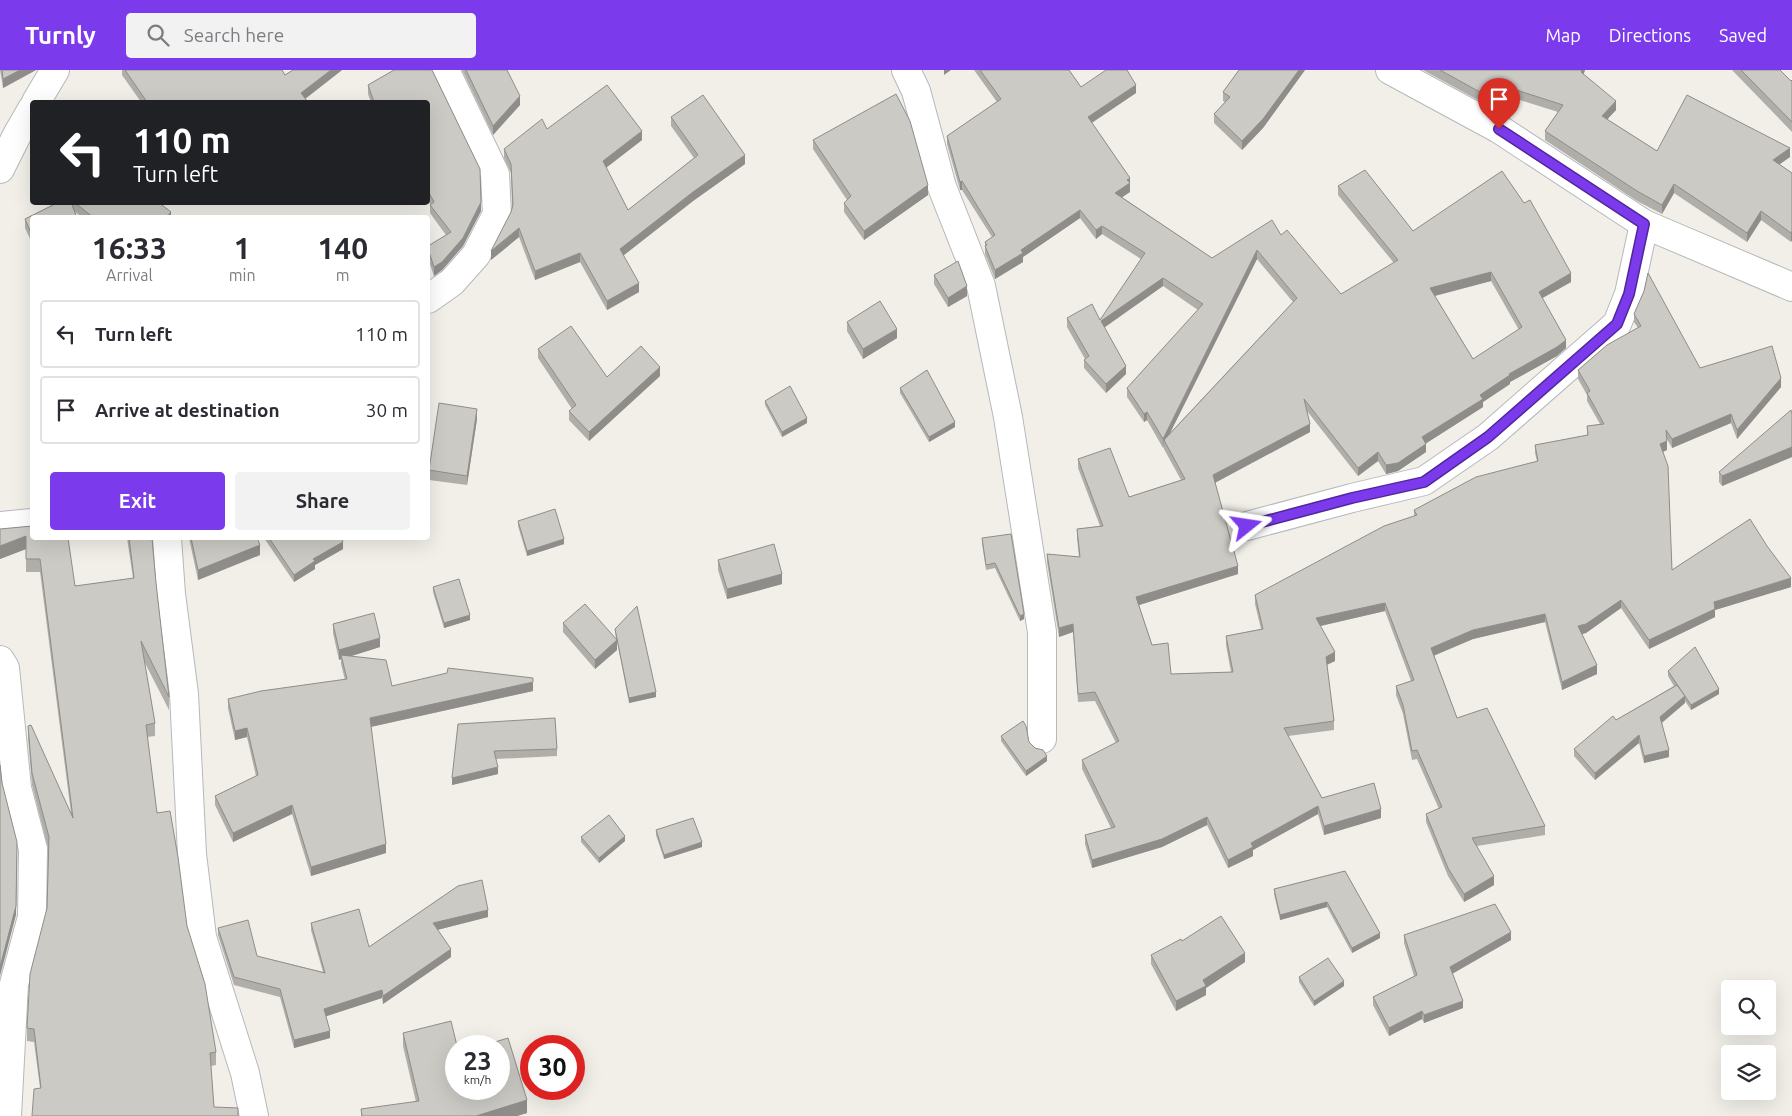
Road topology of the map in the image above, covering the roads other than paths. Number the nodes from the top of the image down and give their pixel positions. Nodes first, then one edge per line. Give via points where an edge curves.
1 (55, 70) edge
2 (445, 70) edge
3 (906, 70) edge
4 (1390, 70) edge
5 (37, 100) edge
6 (30, 112) edge
7 (0, 169) edge
8 (1644, 224) junction
9 (1792, 287) edge
10 (430, 297) edge
11 (30, 523) edge
12 (0, 526) edge
13 (1247, 526) dead end
14 (167, 540) edge
15 (0, 660) edge
16 (1042, 739) dead end
17 (7, 1116) edge
18 (254, 1116) edge

1 - 5 street
2 - 10 street via 495,174 497,214 476,254 452,282
3 - 16 street via 916,90 942,187 982,286 1008,417 1042,632
4 - 8 street via 1499,129
6 - 7 street
8 - 9 street
8 - 13 street via 1629,294 1617,324 1488,437 1424,482
11 - 12 street
14 - 18 street via 184,694 192,854 202,937 245,1073
15 - 17 street via 5,668 17,788 32,849 32,916 14,984

